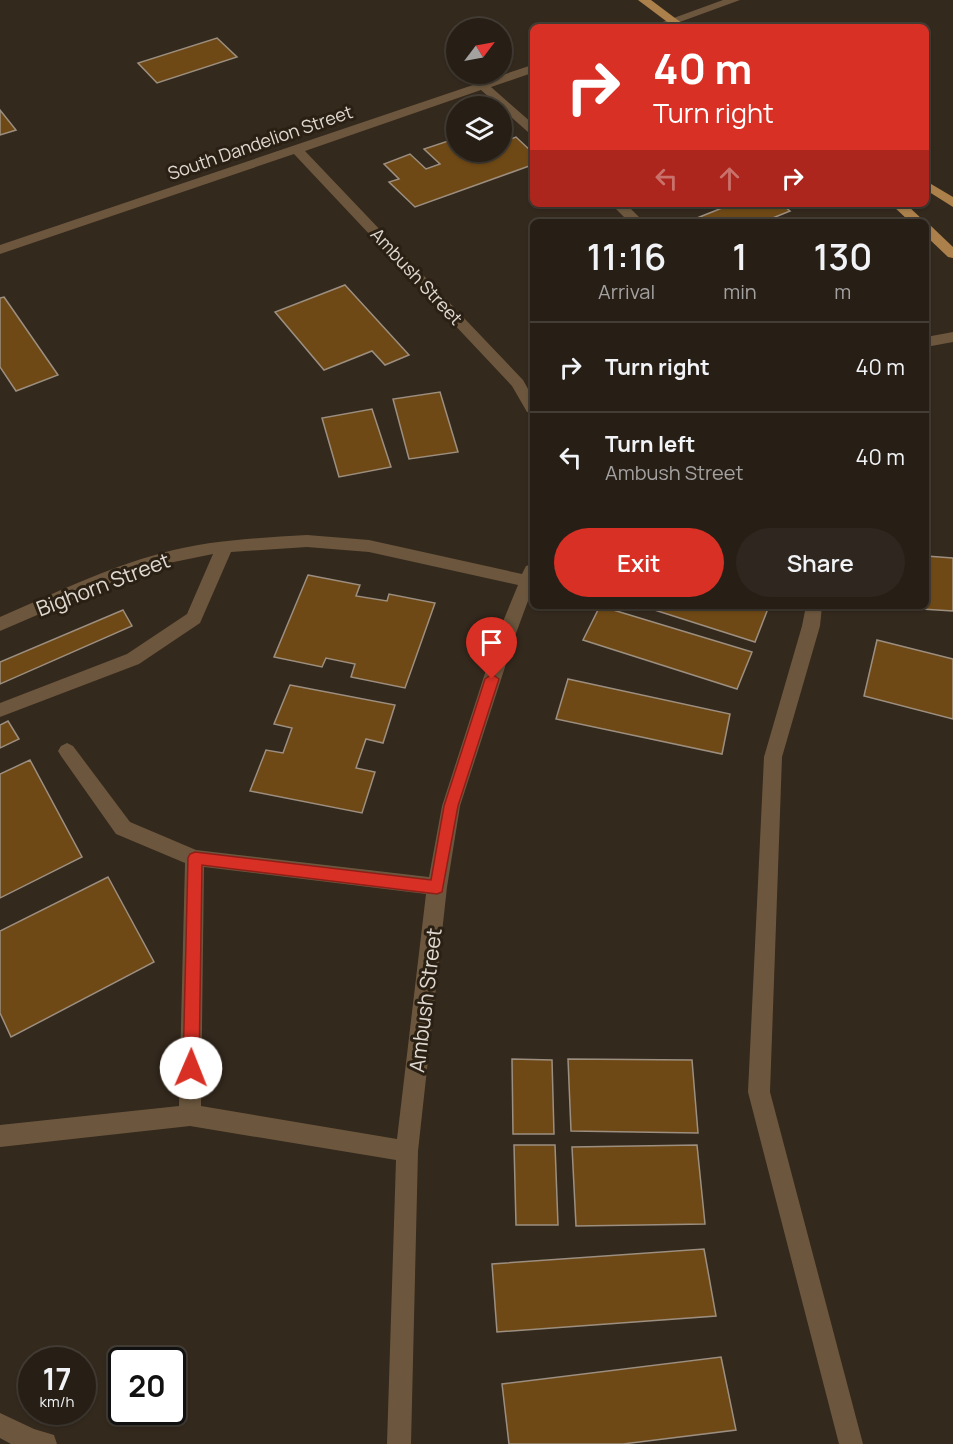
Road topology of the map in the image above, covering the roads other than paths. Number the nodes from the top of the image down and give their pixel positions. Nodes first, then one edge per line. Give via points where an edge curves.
1 (644, 0) edge
2 (734, 0) edge
3 (677, 24) edge
4 (530, 70) edge
5 (483, 86) junction
6 (530, 127) edge
7 (296, 149) junction
8 (929, 187) edge
9 (953, 202) edge
10 (621, 207) edge
11 (901, 207) edge
12 (634, 219) edge
13 (915, 219) edge
14 (929, 232) edge
15 (0, 250) edge
16 (953, 254) edge
17 (953, 337) edge
18 (929, 341) edge
19 (530, 404) edge
20 (225, 546) junction
21 (530, 576) edge
22 (814, 609) edge
23 (0, 624) edge
24 (0, 710) edge
25 (67, 751) dead end
26 (195, 858) junction
27 (437, 887) junction
28 (190, 1115) junction
29 (0, 1136) edge
30 (407, 1151) junction
31 (0, 1425) edge
32 (45, 1444) edge
33 (399, 1444) edge
34 (851, 1444) edge

1 - 3 main road
2 - 3 street
4 - 5 street, South Dandelion Street
5 - 6 street
5 - 7 street, South Dandelion Street
7 - 15 street, South Dandelion Street
7 - 19 street, Ambush Street via 518,383
8 - 9 main road
10 - 12 street
11 - 13 main road
14 - 16 main road
17 - 18 street
20 - 21 street, Bighorn Street via 307,541 369,546
20 - 23 street, Bighorn Street via 131,568
20 - 24 street via 194,618 133,659
21 - 27 street, Ambush Street via 506,636 451,806
22 - 34 street via 772,757 759,1092
25 - 26 street via 123,828
26 - 27 street
26 - 28 street
27 - 30 street, Ambush Street
28 - 29 street
28 - 30 street
30 - 33 street, Ambush Street
31 - 32 street

